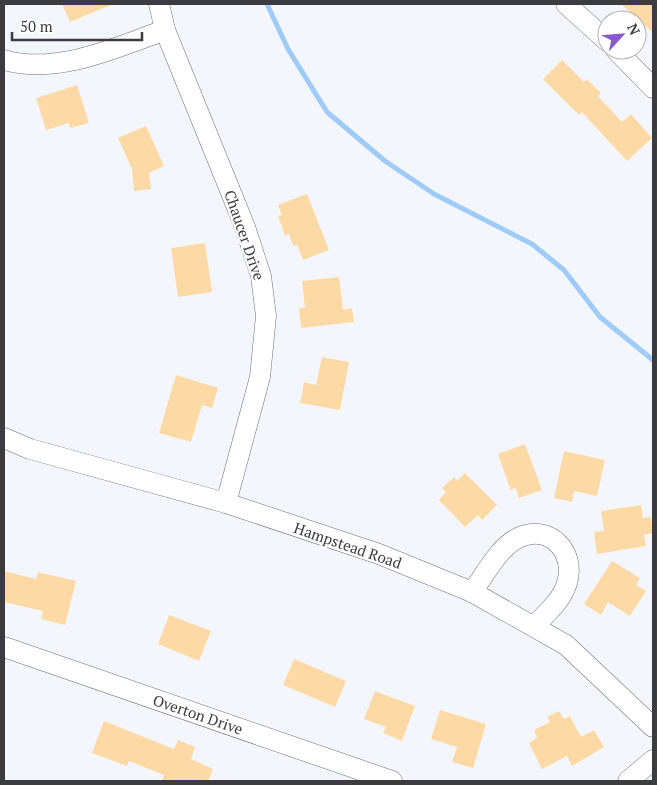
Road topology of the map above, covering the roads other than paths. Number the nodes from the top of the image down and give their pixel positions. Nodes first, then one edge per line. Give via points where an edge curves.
1 (159, 4) edge
2 (566, 4) edge
3 (165, 30) junction
4 (597, 32) edge
5 (4, 60) edge
6 (626, 60) edge
7 (653, 88) edge
8 (4, 438) edge
9 (226, 503) junction
10 (472, 592) junction
11 (534, 626) junction
12 (4, 647) edge
13 (653, 727) edge
14 (653, 760) edge
15 (392, 781) edge
16 (628, 781) edge

1 - 3 street, Chaucer Drive
2 - 4 street
3 - 5 street via 67,61 21,65
3 - 9 street, Chaucer Drive via 262,276 266,316 260,377
6 - 7 street
8 - 9 street, Hampstead Road via 30,450
9 - 10 street, Hampstead Road via 379,554
10 - 11 street, Hampstead Road
10 - 11 street via 505,548 519,537 538,533 554,538 566,553 569,567 567,584 556,603
11 - 13 street, Hampstead Road via 566,646
12 - 15 street, Overton Drive
14 - 16 street

